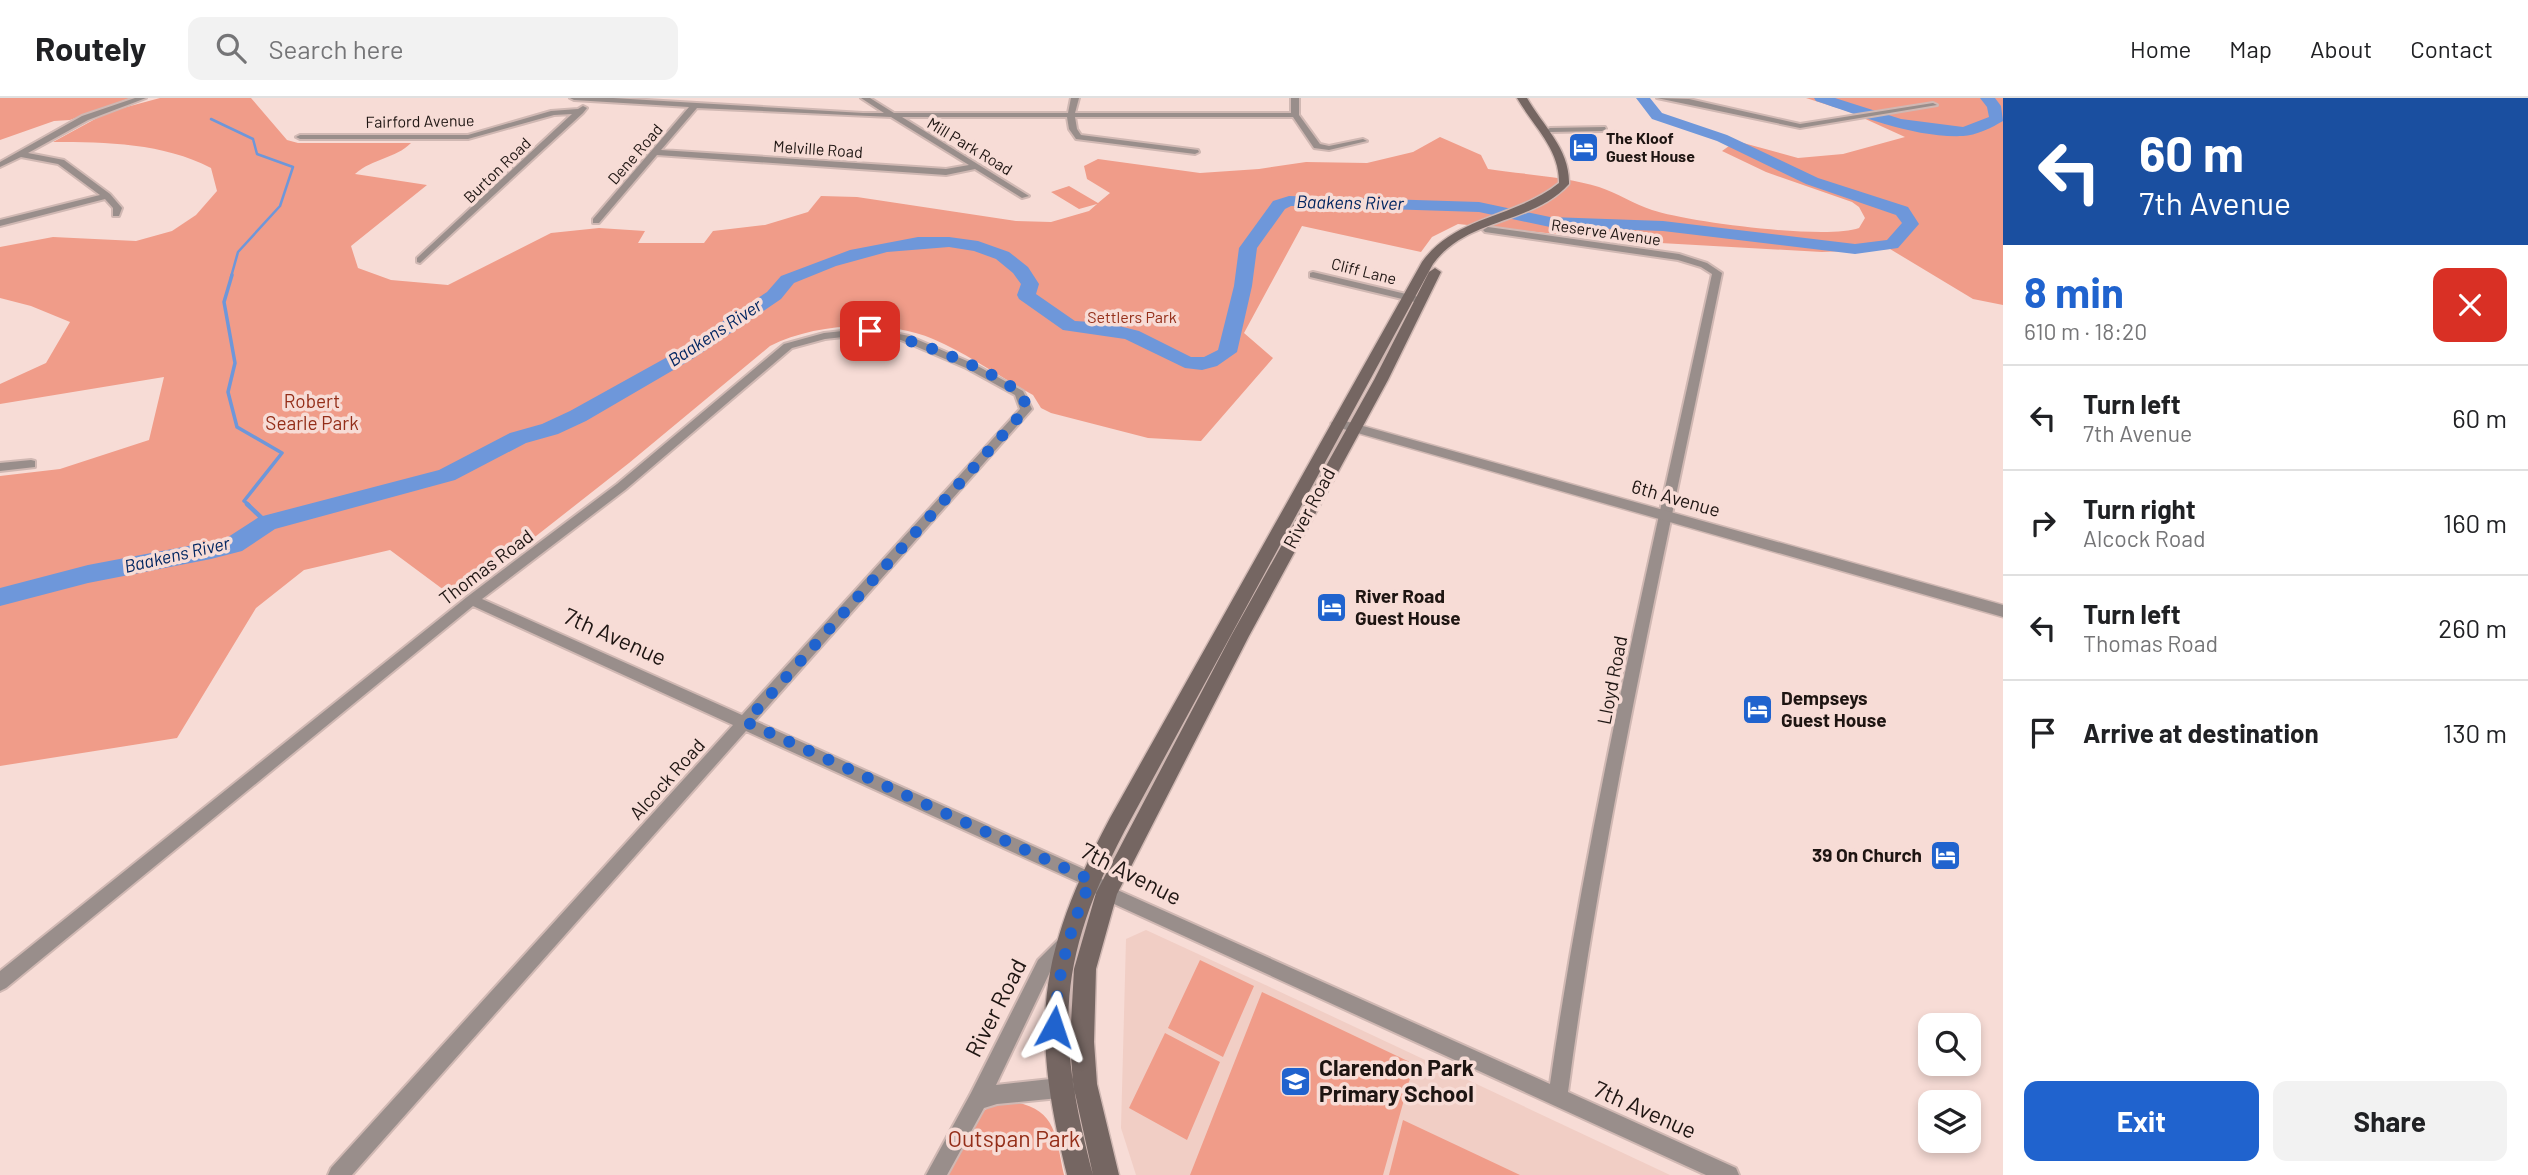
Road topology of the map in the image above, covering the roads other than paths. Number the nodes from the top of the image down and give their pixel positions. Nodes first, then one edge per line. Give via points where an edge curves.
1 (142, 98) edge
2 (574, 98) edge
3 (865, 98) edge
4 (1075, 98) edge
5 (1295, 98) edge
6 (1522, 98) edge
7 (1532, 98) edge
8 (1661, 98) edge
9 (591, 99) edge
10 (693, 102) edge
11 (1933, 106) dead end
12 (580, 111) junction
13 (893, 115) junction
14 (1295, 115) junction
15 (1070, 116) junction
16 (1602, 129) dead end
17 (1550, 130) junction
18 (300, 136) dead end
19 (1363, 141) dead end
20 (656, 152) junction
21 (1195, 152) dead end
22 (20, 154) junction
23 (0, 165) edge
24 (977, 166) junction
25 (1572, 180) junction
26 (1025, 195) dead end
27 (107, 196) junction
28 (116, 214) dead end
29 (596, 221) dead end
30 (0, 223) edge
31 (1487, 228) junction
32 (420, 260) dead end
33 (1717, 273) joint
34 (1313, 275) dead end
35 (1413, 299) junction
36 (1026, 409) joint
37 (1347, 425) junction
38 (31, 464) dead end
39 (0, 467) edge
40 (1665, 517) junction
41 (472, 600) junction
42 (2003, 611) edge
43 (746, 722) junction
44 (1099, 886) junction
45 (1066, 944) junction
46 (0, 982) edge
47 (1085, 1084) junction
48 (1060, 1088) junction
49 (1558, 1097) junction
50 (978, 1100) junction
51 (338, 1175) edge
52 (936, 1175) edge
53 (1080, 1175) edge
54 (1106, 1175) edge
55 (1730, 1175) edge

1 - 22 street via 85,118
2 - 9 street
3 - 13 street, Mill Park Road
4 - 15 street
5 - 14 street
6 - 25 main road
7 - 17 main road
8 - 11 street via 1794,126
9 - 10 street
9 - 12 street, Burton Road
10 - 13 street
10 - 20 street, Dene Road
12 - 18 street, Fairford Avenue via 554,113 468,137
12 - 32 street, Burton Road
13 - 15 street
13 - 24 street, Mill Park Road
14 - 15 street
14 - 19 street via 1320,147
15 - 21 street via 1074,134 1082,138
16 - 17 street
17 - 25 main road via 1572,157
20 - 24 street, Melville Road via 946,172
20 - 29 street, Dene Road
22 - 23 street
22 - 27 street via 61,162
24 - 26 street, Mill Park Road
25 - 31 main road, River Road via 1556,200
27 - 28 street via 116,203
27 - 30 street
31 - 33 street, Reserve Avenue via 1679,257
31 - 35 main road, River Road via 1445,256
33 - 40 street, Lloyd Road
34 - 35 street, Cliff Lane
35 - 37 main road, River Road
36 - 41 street, Thomas Road via 1013,389 895,335 863,332 794,344 621,487
36 - 43 street, Alcock Road
37 - 40 street, 6th Avenue
37 - 44 main road, River Road
38 - 39 street
40 - 42 street, 6th Avenue
40 - 49 street, Lloyd Road via 1612,780
41 - 43 street, 7th Avenue
41 - 46 street, Thomas Road
43 - 44 street, 7th Avenue
43 - 51 street, Alcock Road
44 - 45 main road
44 - 47 main road via 1085,969
44 - 49 street, 7th Avenue
45 - 48 main road via 1054,1027
45 - 50 street, River Road via 1044,966
47 - 48 street
47 - 54 main road
48 - 50 street
48 - 53 main road
49 - 55 street, 7th Avenue
50 - 52 street, River Road

